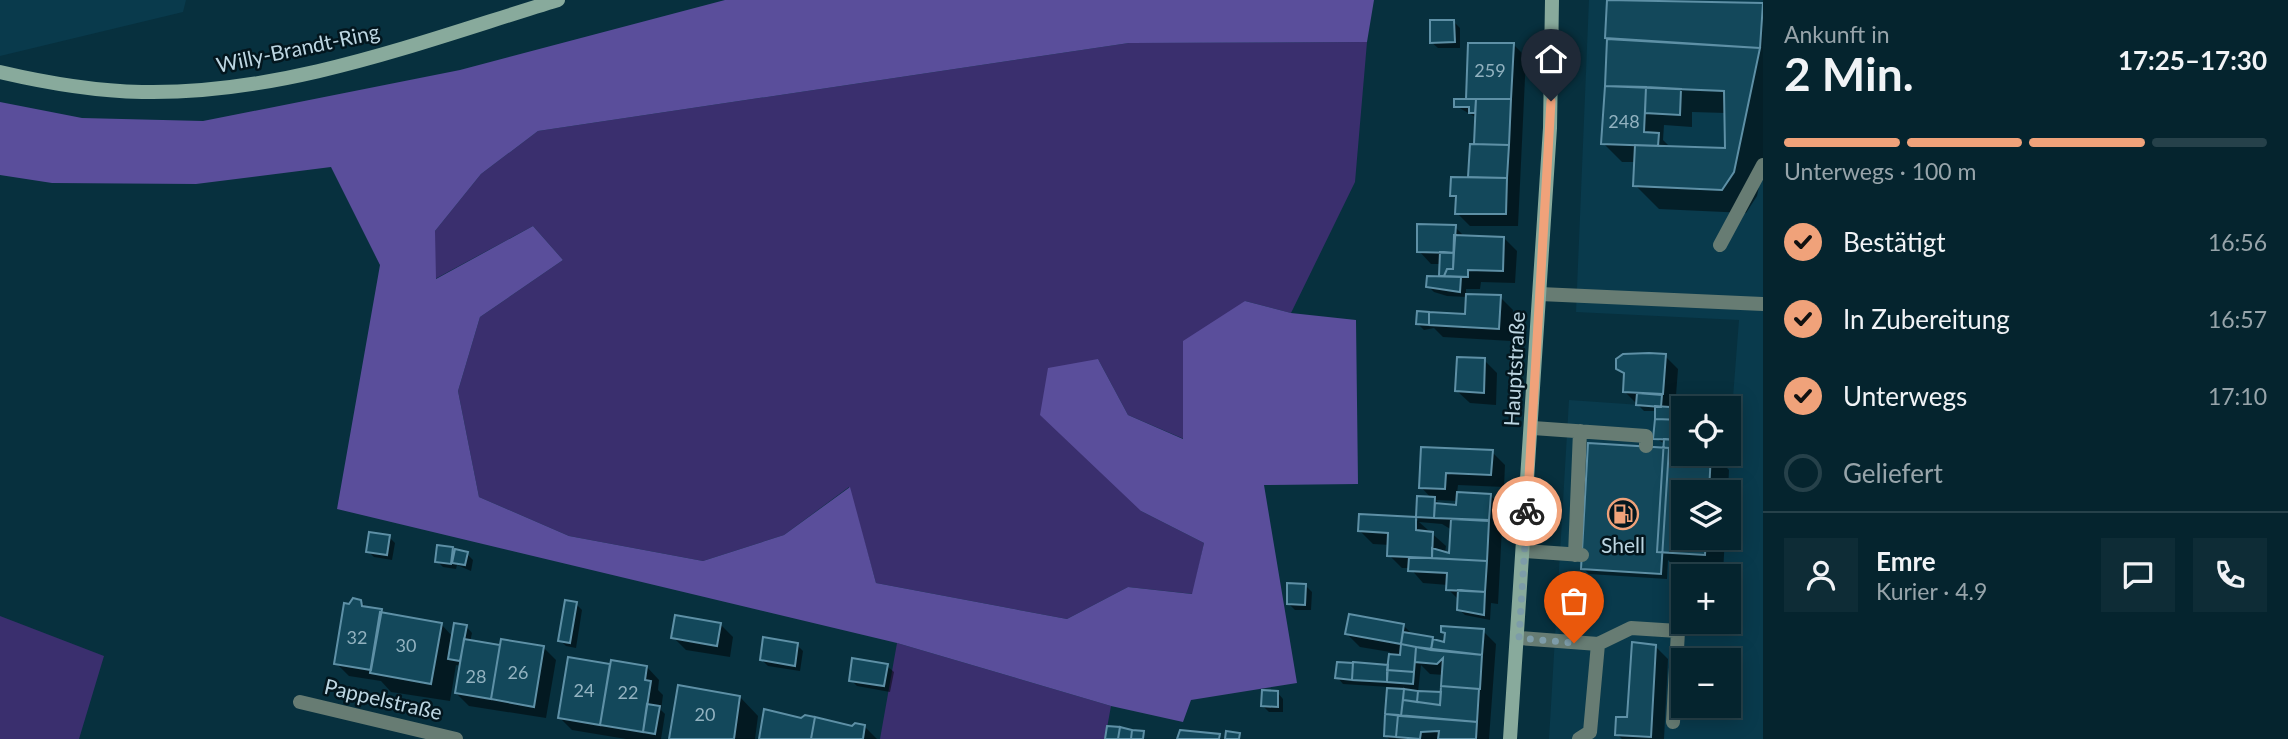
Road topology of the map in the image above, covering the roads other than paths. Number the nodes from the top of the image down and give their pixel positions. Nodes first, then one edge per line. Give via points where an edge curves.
1 (558, 0) edge
2 (1552, 0) edge
3 (0, 72) edge
4 (1763, 165) edge
5 (1720, 245) dead end
6 (1540, 294) junction
7 (1763, 304) edge
8 (1533, 428) junction
9 (1580, 431) junction
10 (1646, 446) dead end
11 (1525, 551) junction
12 (1519, 638) junction
13 (1598, 644) junction
14 (300, 702) dead end
15 (1674, 722) dead end
16 (456, 739) edge
17 (1510, 739) edge
18 (1578, 739) edge

1 - 3 main road, Willy-Brandt-Ring via 353,63 236,86 110,90
2 - 6 main road, Hauptstraße
4 - 5 street
6 - 7 street
6 - 8 main road, Hauptstraße
8 - 9 street
8 - 11 main road, Hauptstraße
9 - 10 street via 1646,436
9 - 11 street via 1578,555
11 - 12 main road, Hauptstraße
12 - 13 street
12 - 17 main road, Hauptstraße
13 - 15 street via 1631,628 1678,631
13 - 18 street via 1590,732
14 - 16 street, Pappelstraße

